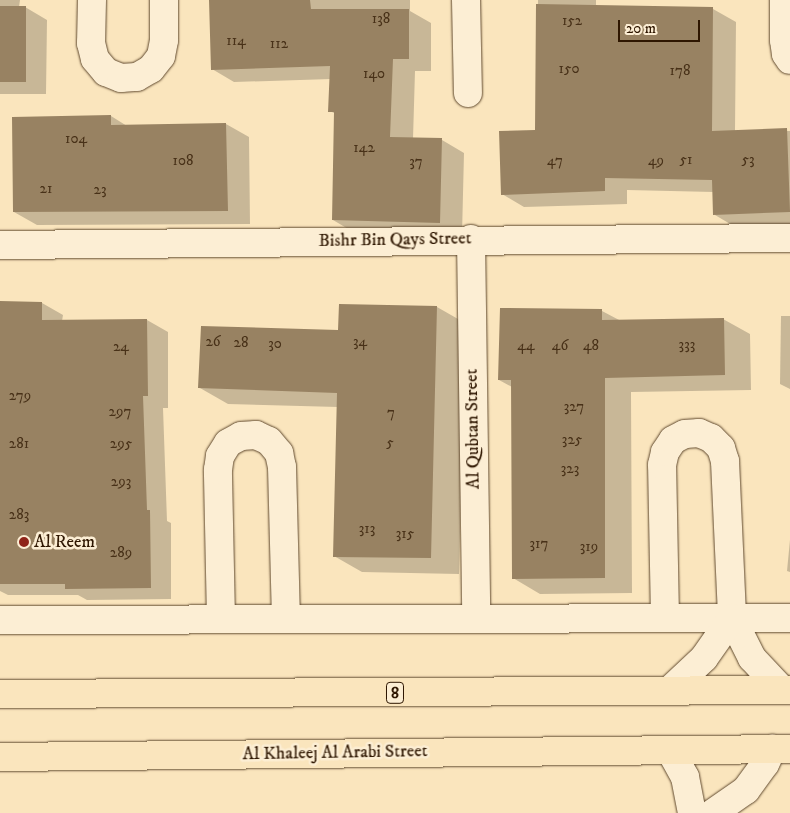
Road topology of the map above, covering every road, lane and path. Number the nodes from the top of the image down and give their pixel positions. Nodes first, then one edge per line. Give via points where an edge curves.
1 (92, 0) edge
2 (164, 0) edge
3 (466, 0) edge
4 (784, 0) edge
5 (790, 60) edge
6 (468, 93) dead end
7 (790, 238) edge
8 (471, 239) junction
9 (0, 244) edge
10 (476, 618) junction
11 (665, 618) junction
12 (732, 618) junction
13 (790, 618) edge
14 (221, 619) junction
15 (286, 619) junction
16 (0, 620) edge
17 (786, 690) edge
18 (669, 692) junction
19 (0, 694) edge
20 (781, 749) edge
21 (670, 750) junction
22 (0, 756) edge
23 (716, 811) edge
24 (692, 813) edge

1 - 2 street via 91,44 95,60 106,72 121,78 137,77 151,69 161,56
3 - 6 street
4 - 5 street via 784,40
7 - 8 street, Bishr Bin Qays Street
8 - 9 street, Bishr Bin Qays Street
8 - 10 street, Al Qubtan Street
10 - 11 street
10 - 15 street
11 - 12 street
11 - 12 street via 662,465 673,440 685,434 699,433 712,438 721,448 725,461
12 - 13 street
12 - 17 street via 752,658
12 - 18 street via 704,658
14 - 15 street
14 - 15 street via 220,456 228,443 241,436 256,435 269,441 279,453 282,467
14 - 16 street
17 - 18 highway, 8
18 - 19 highway, 8
20 - 21 highway, Al Khaleej Al Arabi Street
20 - 23 street, Al Khaleej Al Arabi Street via 734,800
21 - 22 highway, Al Khaleej Al Arabi Street
21 - 24 street via 685,777

